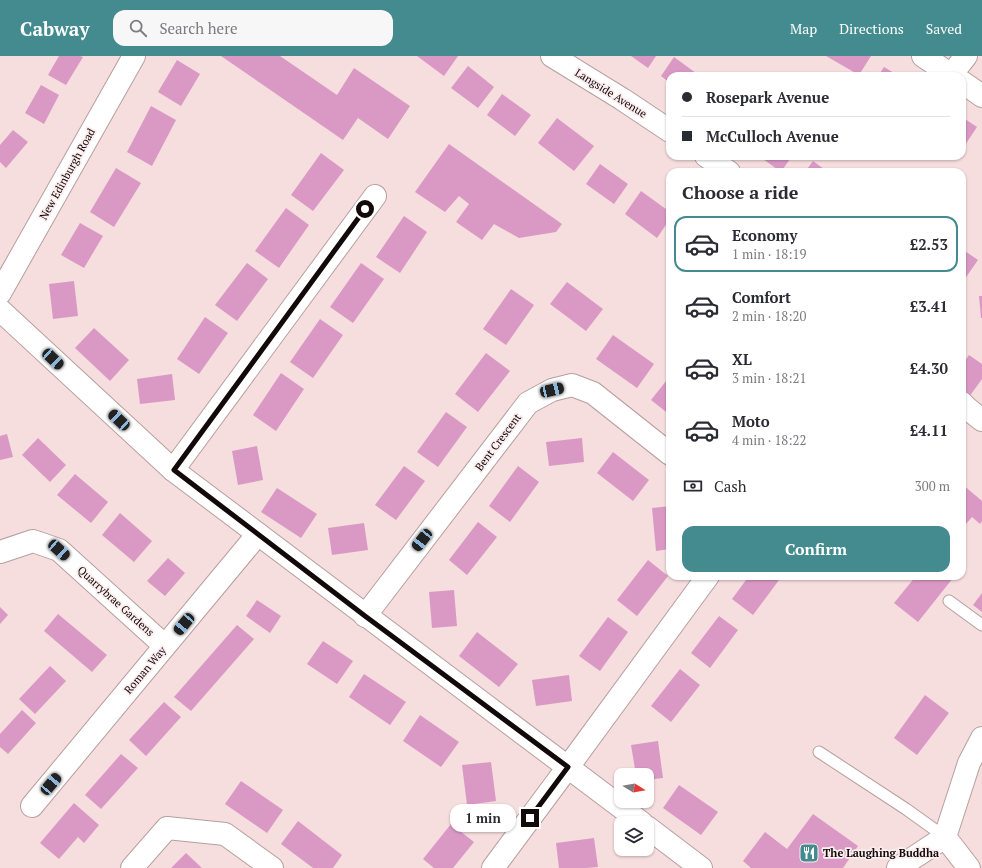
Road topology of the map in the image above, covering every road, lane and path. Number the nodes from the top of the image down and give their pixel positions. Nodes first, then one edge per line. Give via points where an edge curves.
1 (134, 56) edge
2 (552, 56) edge
3 (923, 56) edge
4 (966, 56) edge
5 (946, 72) edge
6 (958, 72) edge
7 (966, 85) edge
8 (982, 96) edge
9 (666, 128) edge
10 (712, 160) edge
11 (723, 168) edge
12 (374, 196) dead end
13 (0, 293) edge
14 (0, 310) edge
15 (966, 406) edge
16 (982, 420) edge
17 (666, 451) edge
18 (174, 470) junction
19 (258, 534) junction
20 (0, 552) edge
21 (705, 580) edge
22 (949, 601) dead end
23 (365, 616) junction
24 (982, 625) edge
25 (165, 646) junction
26 (982, 738) edge
27 (819, 752) dead end
28 (568, 767) junction
29 (32, 806) dead end
30 (633, 816) edge
31 (654, 832) edge
32 (945, 838) junction
33 (132, 868) edge
34 (272, 868) edge
35 (493, 868) edge
36 (701, 868) edge
37 (898, 868) edge
38 (969, 868) edge

1 - 13 street, New Edinburgh Road
2 - 9 street, Langside Avenue
3 - 5 street
4 - 6 street
7 - 8 street
10 - 11 street
12 - 18 street
14 - 18 street
15 - 16 street
17 - 23 street, Bent Crescent via 593,393 572,385 546,393 528,403
18 - 19 street
19 - 23 street
19 - 25 street, Roman Way
20 - 25 street, Quarrybrae Gardens via 33,541 59,550
21 - 28 street
22 - 24 lane
23 - 28 street
25 - 29 street, Roman Way
26 - 32 street via 969,763
27 - 32 lane
28 - 30 street
28 - 35 street
31 - 36 street
32 - 37 street
32 - 38 street
33 - 34 street via 167,828 224,834

